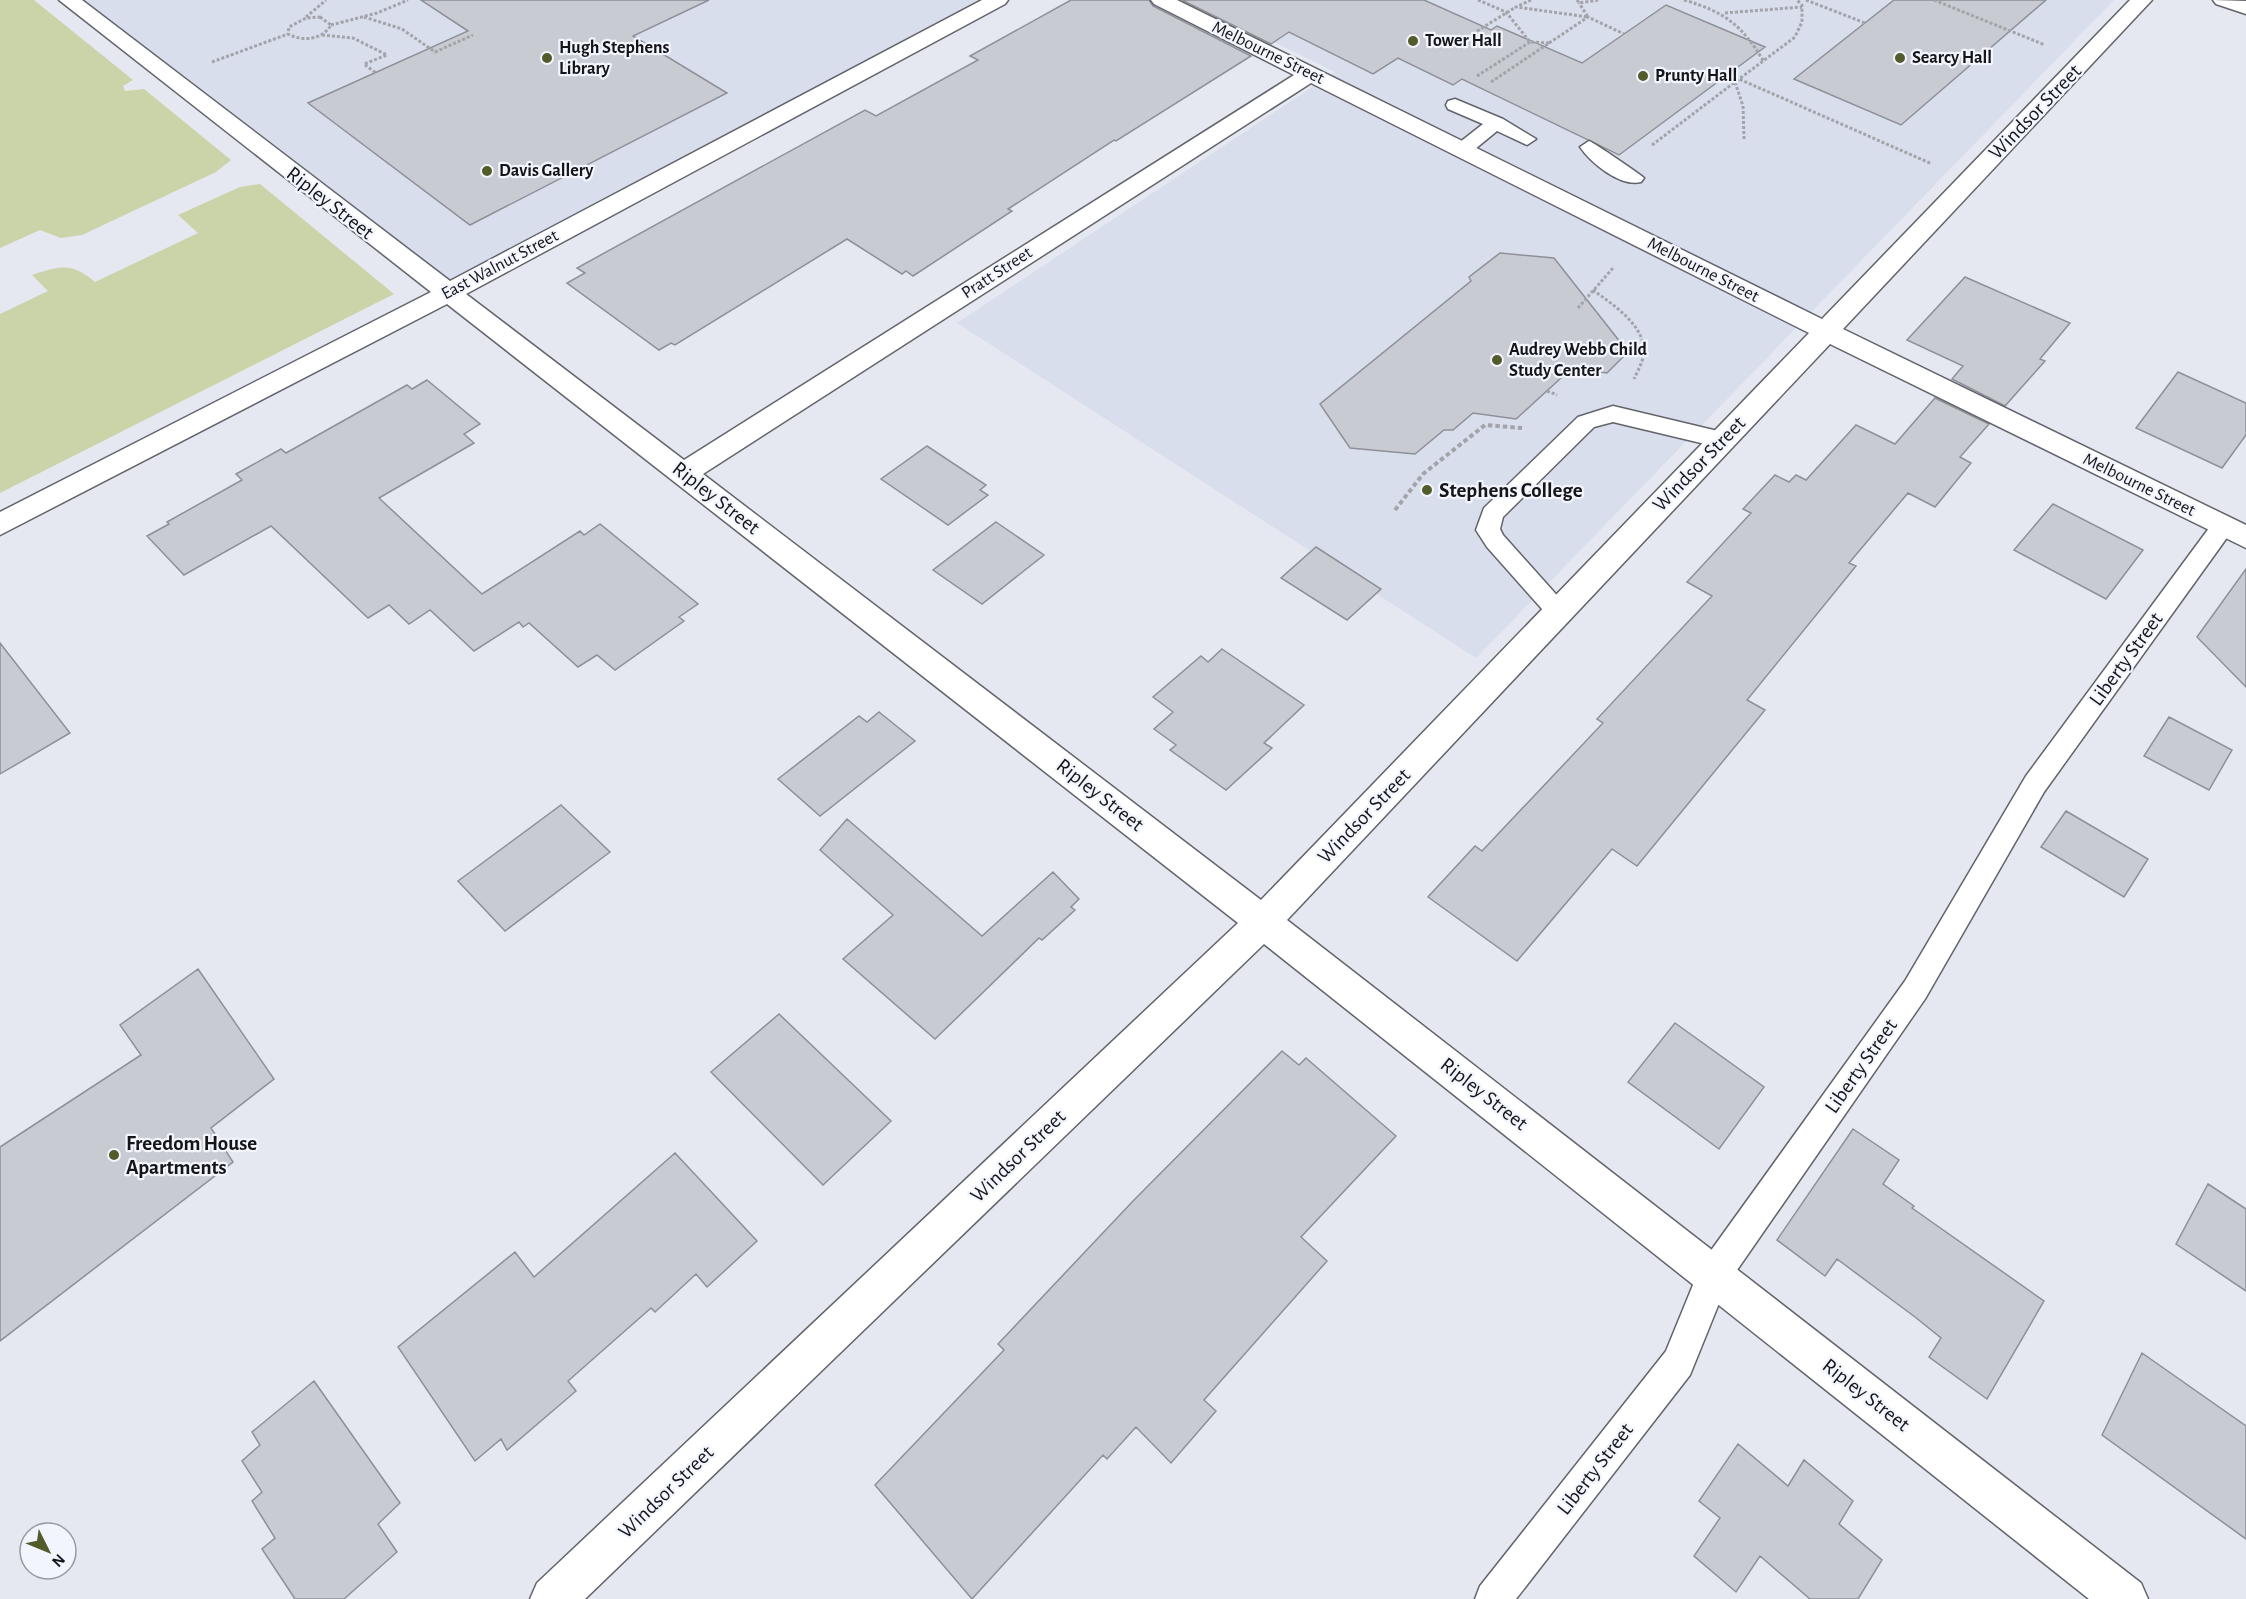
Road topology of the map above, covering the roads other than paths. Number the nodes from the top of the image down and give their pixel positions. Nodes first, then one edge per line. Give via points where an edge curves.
1 (69, 0) edge
2 (998, 0) edge
3 (1161, 0) edge
4 (2142, 0) edge
5 (2223, 0) edge
6 (2246, 8) edge
7 (1310, 74) junction
8 (1455, 105) road end
9 (1496, 123) junction
10 (1527, 139) dead end
11 (1589, 147) dead end
12 (1462, 150) junction
13 (1626, 174) road end
14 (446, 294) junction
15 (1825, 331) junction
16 (1722, 440) junction
17 (684, 473) junction
18 (0, 525) edge
19 (2235, 532) edge
20 (1559, 611) junction
21 (1263, 922) junction
22 (1714, 1275) junction
23 (553, 1599) edge
24 (1493, 1599) edge
25 (2125, 1599) edge

1 - 14 street, Ripley Street
2 - 14 street, East Walnut Street
3 - 7 street, Melbourne Street
4 - 15 street, Windsor Street
5 - 6 street
7 - 12 street, Melbourne Street
7 - 17 street, Pratt Street
8 - 9 lane
9 - 10 lane
9 - 12 lane
11 - 13 lane
12 - 15 street, Melbourne Street
14 - 17 street, Ripley Street
14 - 18 street, East Walnut Street
15 - 16 street, Windsor Street
15 - 19 street, Melbourne Street
16 - 20 street, Windsor Street
16 - 20 lane via 1624,416 1596,417 1586,422 1492,514 1488,531
17 - 21 street, Ripley Street
19 - 22 lane, Liberty Street via 2035,784 1915,990
20 - 21 street, Windsor Street
21 - 22 street, Ripley Street
21 - 23 street, Windsor Street
22 - 24 lane, Liberty Street via 1678,1363
22 - 25 street, Ripley Street

